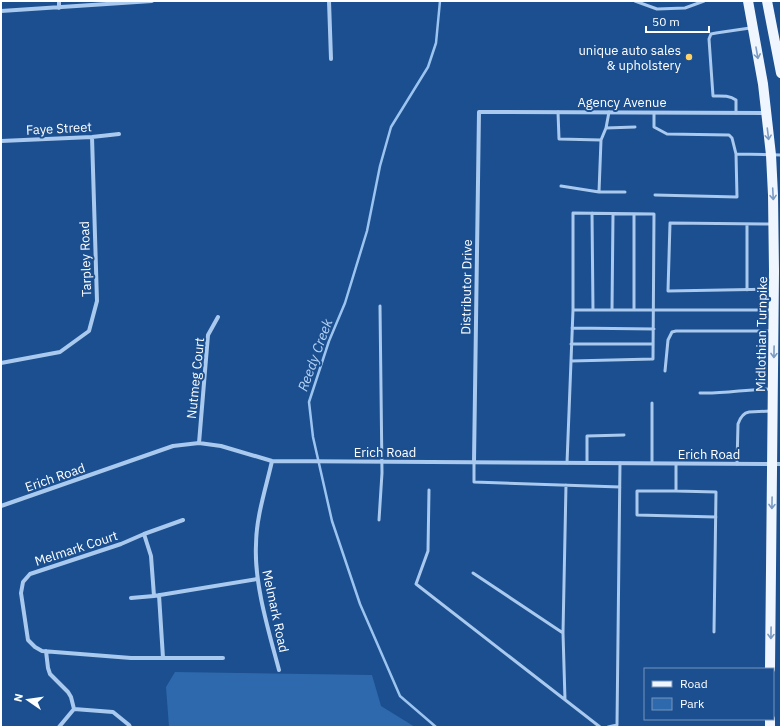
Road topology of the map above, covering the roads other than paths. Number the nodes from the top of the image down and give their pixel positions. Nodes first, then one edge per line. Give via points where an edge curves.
1 (59, 1) edge
2 (152, 1) edge
3 (329, 1) edge
4 (635, 1) edge
5 (704, 1) edge
6 (748, 1) edge
7 (767, 1) edge
8 (59, 8) junction
9 (1, 11) edge
10 (753, 28) junction
11 (331, 59) dead end
12 (781, 73) edge
13 (479, 112) joint
14 (558, 112) junction
15 (609, 112) junction
16 (654, 112) junction
17 (736, 113) junction
18 (766, 113) junction
19 (635, 127) dead end
20 (606, 128) junction
21 (119, 134) dead end
22 (92, 137) junction
23 (601, 140) junction
24 (1, 142) edge
25 (736, 154) junction
26 (776, 155) edge
27 (562, 186) dead end
28 (599, 192) junction
29 (625, 192) dead end
30 (655, 195) dead end
31 (592, 213) junction
32 (613, 214) junction
33 (634, 214) junction
34 (747, 224) junction
35 (774, 224) junction
36 (774, 289) junction
37 (747, 290) junction
38 (380, 306) dead end
39 (573, 310) junction
40 (593, 310) junction
41 (612, 310) junction
42 (634, 310) junction
43 (654, 310) junction
44 (774, 310) junction
45 (218, 317) dead end
46 (572, 328) junction
47 (654, 329) junction
48 (774, 331) junction
49 (571, 344) junction
50 (654, 344) junction
51 (571, 360) junction
52 (1, 362) edge
53 (665, 371) dead end
54 (773, 389) junction
55 (700, 393) dead end
56 (652, 403) dead end
57 (773, 411) junction
58 (624, 435) dead end
59 (199, 443) junction
60 (272, 461) junction
61 (382, 462) junction
62 (474, 462) junction
63 (568, 463) junction
64 (587, 463) junction
65 (620, 463) junction
66 (652, 463) junction
67 (676, 464) junction
68 (738, 464) junction
69 (777, 464) edge
70 (566, 485) junction
71 (620, 487) junction
72 (429, 490) dead end
73 (676, 491) junction
74 (1, 506) edge
75 (716, 517) junction
76 (183, 520) dead end
77 (379, 520) dead end
78 (144, 534) junction
79 (473, 573) dead end
80 (257, 579) junction
81 (159, 595) junction
82 (154, 596) junction
83 (131, 598) dead end
84 (714, 632) dead end
85 (563, 633) junction
86 (46, 651) junction
87 (163, 658) junction
88 (223, 658) dead end
89 (770, 668) edge
90 (279, 670) dead end
91 (565, 700) junction
92 (74, 708) junction
93 (59, 727) edge
94 (130, 727) edge
95 (600, 727) edge
96 (608, 727) edge

1 - 8 street
2 - 8 street
3 - 11 street
4 - 5 lane via 657,9 685,8
6 - 10 main road, Midlothian Turnpike
7 - 12 main road
8 - 9 street
10 - 17 lane via 711,34 709,39 713,96 728,96 736,100
10 -> 18 main road, Midlothian Turnpike
13 - 14 street, Agency Avenue
13 - 62 street, Distributor Drive
14 - 15 street, Agency Avenue
14 - 23 lane via 558,139
15 - 16 street, Agency Avenue
15 - 20 lane
16 - 17 street, Agency Avenue
16 - 25 lane via 654,127 667,134 729,135
17 - 18 street, Agency Avenue
18 -> 26 main road, Midlothian Turnpike
19 - 20 lane
20 - 23 lane
21 - 22 street, Faye Street
22 - 24 street, Faye Street
22 - 52 street, Tarpley Road via 97,301 89,331 60,352
23 - 28 lane
25 - 26 lane
25 - 30 lane via 737,197
26 -> 35 main road, Midlothian Turnpike
27 - 28 lane
28 - 29 lane
31 - 32 lane
31 - 39 lane via 573,213
31 - 40 lane
32 - 33 lane
32 - 41 lane
33 - 42 lane
33 - 43 lane via 654,214
34 - 35 lane
34 - 37 lane
34 - 37 lane via 670,223 668,291
35 - 36 main road, Midlothian Turnpike
36 - 37 lane
36 - 44 main road, Midlothian Turnpike
38 - 61 lane
39 - 40 lane
39 - 46 lane
40 - 41 lane
41 - 42 lane
42 - 43 lane
43 - 44 lane
43 - 47 lane
44 - 48 main road, Midlothian Turnpike
45 - 59 street, Nutmeg Court via 208,335
46 - 47 lane
46 - 49 lane
47 - 50 lane
48 - 53 lane via 676,330 668,340
48 -> 54 main road, Midlothian Turnpike
49 - 50 lane
49 - 51 lane
50 - 51 lane via 653,359
51 - 63 lane
54 - 55 lane
54 - 57 main road, Midlothian Turnpike
56 - 66 lane
57 - 68 lane via 749,412 741,418 738,424
57 - 69 main road, Midlothian Turnpike
58 - 64 lane via 587,436
59 - 60 street, Erich Road via 221,446
59 - 74 street, Erich Road via 173,446
60 - 61 street, Erich Road
60 - 80 street, Melmark Road via 256,544
61 - 62 street, Erich Road
61 - 77 lane
62 - 63 street, Erich Road
62 - 70 lane via 474,482
63 - 64 street, Erich Road
64 - 65 street, Erich Road
65 - 66 street, Erich Road
65 - 71 lane
66 - 67 street, Erich Road
67 - 68 street, Erich Road
67 - 73 lane
68 - 69 street, Erich Road
69 -> 89 main road, Midlothian Turnpike
70 - 71 lane
70 - 85 lane
71 - 96 lane via 617,725
72 - 91 lane via 428,552 416,584
73 - 75 lane via 716,492
73 - 75 lane via 637,491 637,515
75 - 84 lane
76 - 78 street, Melmark Court
78 - 82 street via 151,556
78 - 86 street, Melmark Court via 30,574 23,582 21,593 28,640 35,647
79 - 85 lane
80 - 81 street
80 - 90 street, Melmark Road
81 - 82 street
81 - 87 street
82 - 83 street
85 - 91 lane
86 - 87 street, Melmark Court
86 - 92 street via 50,674 68,692
87 - 88 street, Melmark Court
91 - 95 lane
92 - 93 street
92 - 94 street via 113,712

